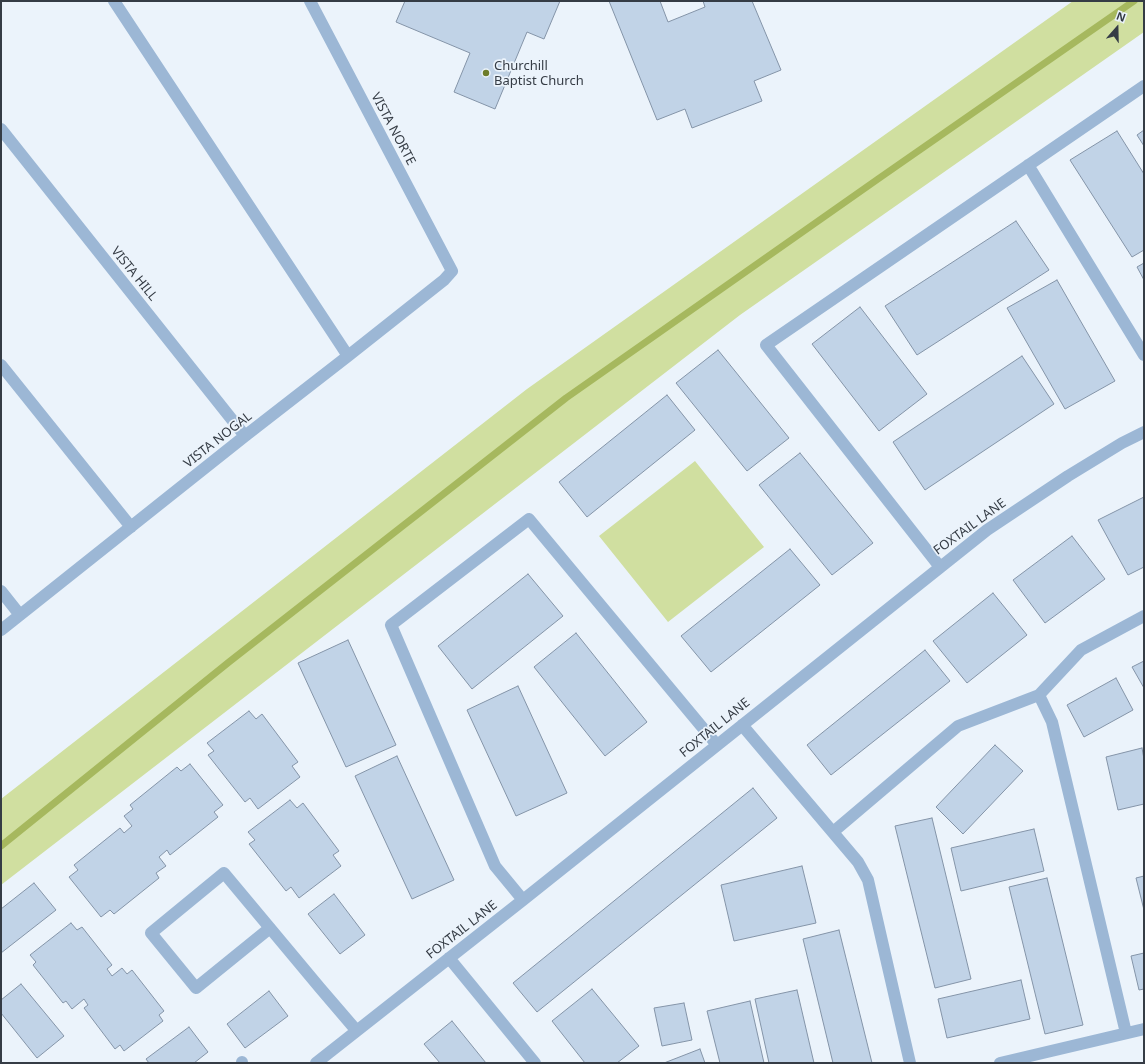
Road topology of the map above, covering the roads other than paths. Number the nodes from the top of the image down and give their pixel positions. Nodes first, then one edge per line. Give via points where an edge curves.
1 (114, 1) edge
2 (310, 1) edge
3 (1144, 86) edge
4 (1, 130) edge
5 (1028, 165) junction
6 (452, 271) joint
7 (1144, 355) edge
8 (348, 356) junction
9 (1, 364) edge
10 (1144, 432) edge
11 (245, 436) junction
12 (131, 527) junction
13 (940, 566) junction
14 (1, 591) edge
15 (20, 615) junction
16 (1144, 616) edge
17 (1, 630) edge
18 (1039, 695) junction
19 (742, 725) junction
20 (717, 745) junction
21 (833, 832) junction
22 (523, 900) junction
23 (270, 928) junction
24 (449, 958) junction
25 (1144, 1029) edge
26 (356, 1030) junction
27 (1126, 1033) junction
28 (316, 1063) edge
29 (535, 1063) edge
30 (910, 1063) edge
31 (1000, 1063) edge

1 - 8 street
2 - 6 street, VISTA NORTE
3 - 5 street
4 - 11 street, VISTA HILL
5 - 7 street
5 - 13 street via 766,345
6 - 8 street, VISTA NOGAL
8 - 11 street, VISTA NOGAL
9 - 12 street
10 - 13 street, FOXTAIL LANE via 1068,476 987,530
11 - 12 street, VISTA NOGAL
12 - 15 street, VISTA NOGAL
13 - 19 street, FOXTAIL LANE
14 - 15 street
15 - 17 street, VISTA NOGAL
16 - 18 street via 1081,650
18 - 21 street via 958,726
18 - 27 street via 1052,722
19 - 20 street, FOXTAIL LANE
19 - 21 street
20 - 22 street, FOXTAIL LANE
20 - 22 street via 529,519 391,625 495,866
21 - 30 street via 858,862 868,880
22 - 24 street, FOXTAIL LANE
23 - 23 street via 196,988 151,933 224,873
23 - 26 street
24 - 26 street, FOXTAIL LANE
24 - 29 street
25 - 27 street
26 - 28 street, FOXTAIL LANE
27 - 31 street

